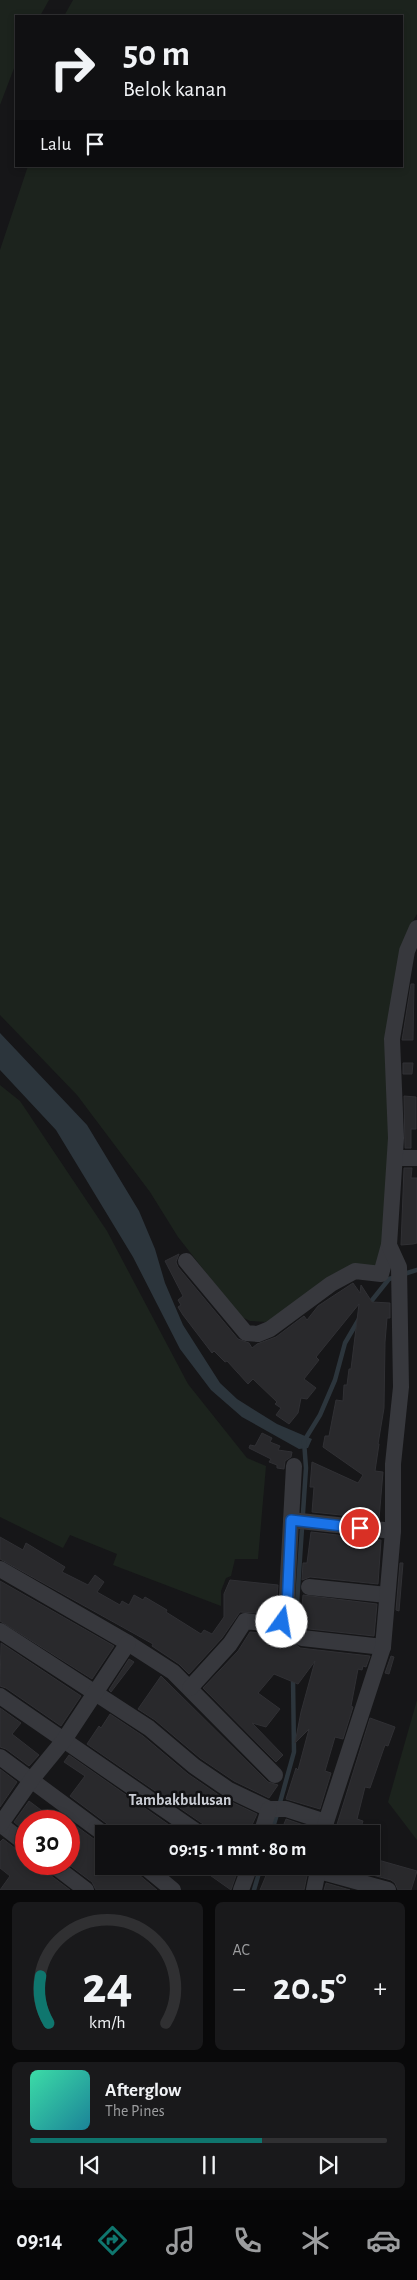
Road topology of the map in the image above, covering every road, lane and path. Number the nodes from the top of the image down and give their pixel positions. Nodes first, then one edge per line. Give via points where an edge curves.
1 (417, 928) edge
2 (395, 1158) junction
3 (417, 1158) edge
4 (389, 1245) junction
5 (186, 1261) dead end
6 (294, 1466) dead end
7 (300, 1521) junction
8 (393, 1531) junction
9 (0, 1569) edge
10 (309, 1587) dead end
11 (387, 1595) junction
12 (0, 1631) edge
13 (302, 1638) dead end
14 (128, 1643) junction
15 (383, 1647) junction
16 (190, 1688) junction
17 (95, 1692) junction
18 (0, 1696) edge
19 (64, 1740) junction
20 (0, 1757) edge
21 (275, 1775) dead end
22 (32, 1779) junction
23 (276, 1809) junction
24 (0, 1825) edge
25 (187, 1825) edge
26 (266, 1825) edge
27 (317, 1825) edge
28 (326, 1825) edge
29 (95, 1827) edge
30 (15, 1836) edge
31 (66, 1875) edge
32 (154, 1875) edge
33 (246, 1875) edge
34 (317, 1875) edge
35 (341, 1875) edge
36 (86, 1890) edge
37 (172, 1890) edge
38 (241, 1890) edge
39 (314, 1890) edge
40 (388, 1890) edge

1 - 2 street via 407,951 392,1039
2 - 3 street
2 - 4 street
4 - 5 street via 381,1274 355,1271 258,1334 246,1333
4 - 8 street via 399,1267 401,1387 393,1464
6 - 7 street
7 - 8 street
7 - 16 street via 282,1622 245,1621 230,1644
8 - 11 street
9 - 14 street
10 - 11 street
11 - 15 street
12 - 17 street
13 - 15 street
14 - 16 street via 173,1672
14 - 17 street
15 - 28 street
16 - 21 street
17 - 19 street
17 - 23 street via 149,1728 214,1781
18 - 19 street
19 - 22 street
19 - 25 street
20 - 22 street
22 - 24 street
22 - 29 street
23 - 26 street
23 - 27 street
24 - 30 street
31 - 36 street
32 - 37 street
33 - 38 street
34 - 39 street
35 - 40 street

